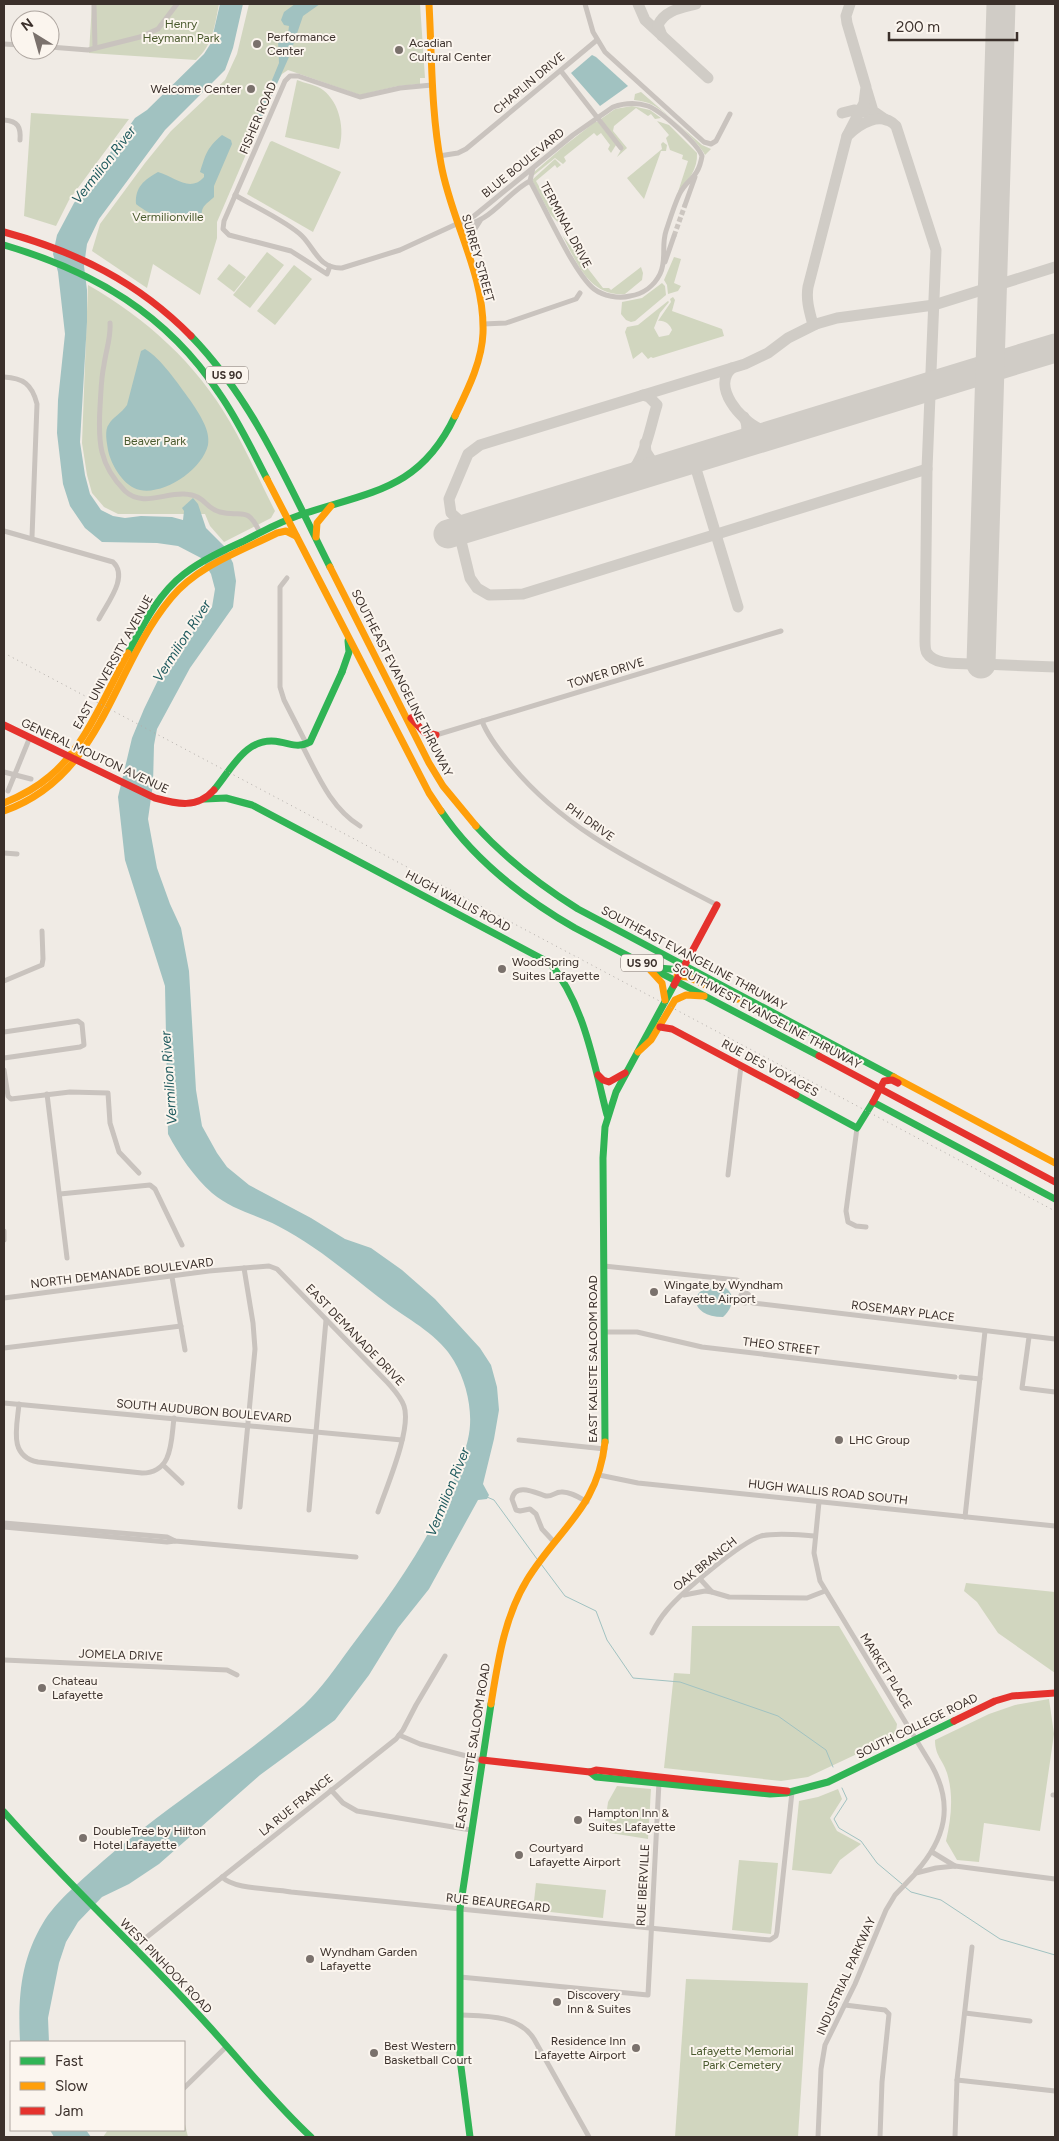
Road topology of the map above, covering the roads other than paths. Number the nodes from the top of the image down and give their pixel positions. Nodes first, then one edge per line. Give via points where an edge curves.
1 (94, 4) edge
2 (177, 4) edge
3 (429, 4) edge
4 (585, 4) edge
5 (597, 40) junction
6 (60, 48) edge
7 (95, 48) junction
8 (561, 71) junction
9 (432, 85) junction
10 (730, 114) dead end
11 (598, 117) junction
12 (4, 120) edge
13 (20, 140) dead end
14 (621, 148) dead end
15 (439, 156) junction
16 (533, 168) junction
17 (696, 176) junction
18 (530, 181) junction
19 (235, 195) junction
20 (685, 205) tunnel mouth
21 (482, 218) junction
22 (457, 225) junction
23 (4, 232) edge
24 (674, 236) tunnel mouth
25 (4, 246) edge
26 (467, 255) junction
27 (664, 263) junction
28 (330, 266) junction
29 (580, 293) dead end
30 (110, 324) dead end
31 (483, 324) junction
32 (4, 377) edge
33 (332, 505) junction
34 (303, 514) junction
35 (288, 519) junction
36 (4, 531) edge
37 (260, 533) junction
38 (297, 536) junction
39 (32, 537) junction
40 (316, 540) junction
41 (243, 546) junction
42 (287, 578) dead end
43 (100, 619) dead end
44 (342, 624) junction
45 (781, 631) dead end
46 (141, 637) junction
47 (364, 668) junction
48 (342, 672) junction
49 (395, 695) junction
50 (482, 721) junction
51 (4, 725) edge
52 (412, 728) junction
53 (397, 731) junction
54 (436, 735) junction
55 (30, 737) junction
56 (419, 743) junction
57 (305, 746) junction
58 (74, 759) junction
59 (4, 772) edge
60 (14, 775) junction
61 (32, 779) dead end
62 (220, 785) junction
63 (8, 792) dead end
64 (228, 798) junction
65 (205, 799) junction
66 (4, 803) edge
67 (4, 811) edge
68 (360, 826) dead end
69 (4, 853) edge
70 (17, 854) dead end
71 (716, 905) joint
72 (42, 931) dead end
73 (625, 954) junction
74 (647, 965) junction
75 (679, 973) junction
76 (4, 981) edge
77 (706, 996) junction
78 (665, 1000) junction
79 (770, 1012) junction
80 (665, 1018) junction
81 (660, 1027) junction
82 (672, 1029) junction
83 (4, 1032) edge
84 (638, 1052) junction
85 (4, 1058) edge
86 (741, 1066) junction
87 (4, 1070) edge
88 (627, 1071) junction
89 (597, 1074) junction
90 (908, 1084) junction
91 (879, 1089) junction
92 (47, 1094) junction
93 (896, 1098) junction
94 (873, 1102) junction
95 (607, 1115) junction
96 (857, 1128) junction
97 (1055, 1163) edge
98 (139, 1173) dead end
99 (728, 1176) dead end
100 (1055, 1182) edge
101 (60, 1194) junction
102 (1055, 1199) edge
103 (866, 1228) dead end
104 (4, 1232) edge
105 (4, 1240) edge
106 (182, 1245) dead end
107 (67, 1258) dead end
108 (604, 1266) junction
109 (244, 1268) junction
110 (172, 1277) junction
111 (4, 1298) edge
112 (326, 1320) junction
113 (181, 1326) junction
114 (985, 1331) junction
115 (605, 1332) junction
116 (1029, 1336) junction
117 (1055, 1339) edge
118 (4, 1348) edge
119 (185, 1350) dead end
120 (980, 1379) junction
121 (1055, 1392) edge
122 (4, 1403) edge
123 (19, 1404) junction
124 (174, 1418) junction
125 (248, 1426) junction
126 (316, 1432) junction
127 (402, 1440) junction
128 (519, 1440) dead end
129 (605, 1449) junction
130 (163, 1465) junction
131 (599, 1475) junction
132 (182, 1483) dead end
133 (587, 1502) junction
134 (819, 1502) junction
135 (240, 1507) dead end
136 (309, 1510) dead end
137 (378, 1512) dead end
138 (965, 1517) junction
139 (4, 1523) edge
140 (1055, 1526) edge
141 (4, 1527) edge
142 (26, 1527) junction
143 (815, 1536) junction
144 (555, 1543) junction
145 (356, 1557) dead end
146 (701, 1580) junction
147 (825, 1591) junction
148 (712, 1592) junction
149 (683, 1595) junction
150 (652, 1633) dead end
151 (445, 1656) dead end
152 (4, 1660) edge
153 (237, 1675) dead end
154 (1055, 1693) edge
155 (399, 1735) junction
156 (916, 1738) junction
157 (482, 1760) junction
158 (659, 1780) junction
159 (331, 1790) junction
160 (792, 1792) junction
161 (4, 1812) edge
162 (471, 1830) junction
163 (932, 1852) junction
164 (955, 1866) junction
165 (914, 1874) junction
166 (222, 1877) junction
167 (1055, 1878) edge
168 (460, 1909) junction
169 (651, 1929) junction
170 (972, 1947) dead end
171 (133, 1948) junction
172 (460, 1976) junction
173 (845, 2005) junction
174 (965, 2014) junction
175 (461, 2015) junction
176 (1030, 2021) dead end
177 (227, 2046) junction
178 (957, 2080) junction
179 (185, 2087) edge
180 (1055, 2091) edge
181 (311, 2137) edge
182 (470, 2137) edge
183 (589, 2137) edge
184 (818, 2137) edge
185 (880, 2137) edge
186 (955, 2137) edge

1 - 7 street
2 - 7 street via 154,32
3 - 9 main road, SURREY STREET
4 - 5 street
5 - 8 street, CHAPLIN DRIVE
5 - 10 street via 620,67 707,144 716,141
6 - 7 street
8 - 11 street
8 - 15 street, CHAPLIN DRIVE via 466,149
9 - 15 main road, SURREY STREET
9 - 19 street, FISHER ROAD via 400,88 364,97 351,96 298,76 288,77
11 - 14 street
11 - 16 street, BLUE BOULEVARD
11 - 17 street via 613,107 626,104 654,109 700,150 701,161
12 - 13 street via 16,123 20,129
15 - 22 main road, SURREY STREET
16 - 18 street, TERMINAL DRIVE
16 - 22 street, BLUE BOULEVARD via 478,213
17 - 20 street
17 - 27 street via 679,194 662,241
18 - 21 street, BLUE BOULEVARD
18 - 27 street, TERMINAL DRIVE via 581,275 594,289 614,296 635,295 656,281
19 - 28 street via 298,233 320,260
19 - 28 street, FISHER ROAD via 223,224 225,233 291,250 326,274
21 - 22 street, BLUE BOULEVARD via 468,225
21 - 26 street, BLUE BOULEVARD via 473,232
22 - 26 main road, SURREY STREET
22 - 28 street, FISHER ROAD via 400,250 347,267
23 - 34 main road, SOUTHEAST EVANGELINE THRUWAY / US 90 via 31,238 86,260 141,292 187,330 219,365 255,418
24 - 27 street, TERMINAL DRIVE
25 - 35 main road, US 90 via 73,268 128,300 171,334 230,407
26 - 31 main road, SURREY STREET
29 - 31 street via 576,298 506,323
30 - 37 street via 101,385 99,436 103,458 112,474 124,490 135,497 198,496 216,511 243,513 256,524
31 - 33 main road, SURREY STREET via 482,345 476,364 452,419 430,457 413,473 392,485
32 - 39 street via 26,382 37,404
33 - 34 main road, SURREY STREET
33 - 40 main road via 317,523
34 - 35 main road, EAST UNIVERSITY AVENUE
34 - 40 main road, SOUTHEAST EVANGELINE THRUWAY / US 90
35 - 37 main road, EAST UNIVERSITY AVENUE
35 - 38 main road, US 90
36 - 39 street
37 - 41 main road, EAST UNIVERSITY AVENUE
38 - 41 main road, EAST UNIVERSITY AVENUE via 282,531
38 - 44 main road, US 90
39 - 43 street via 106,558 116,564 120,578
40 - 49 main road, SOUTHEAST EVANGELINE THRUWAY / US 90
41 - 46 main road, EAST UNIVERSITY AVENUE via 189,580
41 - 46 main road, EAST UNIVERSITY AVENUE via 202,562 184,574 159,600
42 - 57 street via 280,587 280,687
44 - 47 main road, SOUTHWEST EVANGELINE THRUWAY / US 90
44 - 48 main road via 349,648
45 - 50 street, TOWER DRIVE
46 - 58 main road, EAST UNIVERSITY AVENUE
47 - 48 main road via 351,662
47 - 53 main road, SOUTHWEST EVANGELINE THRUWAY / US 90
48 - 57 main road via 312,739
49 - 52 main road, SOUTHEAST EVANGELINE THRUWAY / US 90
49 - 54 main road via 421,730
50 - 54 street, TOWER DRIVE
50 - 71 street, PHI DRIVE via 510,763 560,815 616,852
51 - 55 main road, GENERAL MOUTON AVENUE
52 - 53 main road via 408,736
52 - 56 main road, SOUTHEAST EVANGELINE THRUWAY / US 90
53 - 56 main road via 408,746
53 - 73 main road, SOUTHWEST EVANGELINE THRUWAY / US 90 via 436,804 487,866 537,906
54 - 56 main road
55 - 58 main road, GENERAL MOUTON AVENUE
55 - 60 street
56 - 75 main road, SOUTHEAST EVANGELINE THRUWAY / US 90 via 437,777 456,803 507,859 536,882
57 - 62 main road, GENERAL MOUTON AVENUE via 276,741 254,744 238,757
57 - 68 street via 331,799
58 - 65 main road, GENERAL MOUTON AVENUE via 155,798 179,805
58 - 66 main road, EAST UNIVERSITY AVENUE via 36,788
58 - 67 main road, EAST UNIVERSITY AVENUE via 60,779 40,795
59 - 60 street
60 - 61 street
60 - 63 street
62 - 64 main road via 221,792
62 - 65 main road, GENERAL MOUTON AVENUE
64 - 65 main road, HUGH WALLIS ROAD
64 - 89 main road, HUGH WALLIS ROAD via 252,805 550,963 567,986
69 - 70 street
71 - 75 main road, EAST KALISTE SALOOM ROAD
72 - 76 street via 42,965
73 - 74 main road, SOUTHWEST EVANGELINE THRUWAY / US 90
73 - 78 main road via 662,982
74 - 75 main road, SOUTHWEST EVANGELINE THRUWAY / US 90
74 - 75 main road
75 - 77 main road, SOUTHWEST EVANGELINE THRUWAY / US 90
75 - 78 main road, EAST KALISTE SALOOM ROAD
75 - 79 main road, SOUTHEAST EVANGELINE THRUWAY / US 90
75 - 79 main road
77 - 80 main road via 680,997
77 - 91 main road, SOUTHWEST EVANGELINE THRUWAY / US 90
78 - 84 main road, EAST KALISTE SALOOM ROAD
79 - 90 main road, SOUTHEAST EVANGELINE THRUWAY / US 90
80 - 81 main road
80 - 82 main road
81 - 82 main road
81 - 84 main road
82 - 86 main road, RUE DES VOYAGES
83 - 85 street via 78,1021 84,1044
84 - 88 main road, EAST KALISTE SALOOM ROAD
86 - 96 main road, RUE DES VOYAGES
86 - 99 street
87 - 92 street via 9,1098
88 - 89 main road via 609,1082
88 - 95 main road, EAST KALISTE SALOOM ROAD
89 - 95 main road, HUGH WALLIS ROAD
90 - 91 main road via 886,1080
90 - 97 main road, SOUTHEAST EVANGELINE THRUWAY / US 90
91 - 93 main road, SOUTHWEST EVANGELINE THRUWAY / US 90
91 - 94 main road
92 - 98 street via 108,1093 110,1123 119,1152
92 - 101 street
93 - 94 main road via 880,1097
93 - 100 main road, SOUTHWEST EVANGELINE THRUWAY / US 90
94 - 96 main road
94 - 102 main road
95 - 108 main road, EAST KALISTE SALOOM ROAD via 603,1138
96 - 103 street via 846,1212 848,1222
101 - 106 street via 150,1185 155,1189
101 - 107 street
104 - 105 street
108 - 114 street, ROSEMARY PLACE via 737,1280 741,1283 742,1294 748,1294 749,1301 753,1303
108 - 115 main road, EAST KALISTE SALOOM ROAD
109 - 110 street, NORTH DEMANADE BOULEVARD
109 - 112 street, EAST DEMANADE DRIVE via 269,1266 277,1269
109 - 125 street via 254,1339
110 - 111 street, NORTH DEMANADE BOULEVARD
110 - 113 street
112 - 126 street
112 - 127 street, EAST DEMANADE DRIVE via 403,1402 406,1412
113 - 118 street
113 - 119 street
114 - 116 street, ROSEMARY PLACE
114 - 120 street
115 - 120 street, THEO STREET via 637,1332 702,1347
115 - 129 main road, EAST KALISTE SALOOM ROAD
116 - 117 street, ROSEMARY PLACE
116 - 121 street via 1022,1388
120 - 138 street
122 - 123 street, SOUTH AUDUBON BOULEVARD
123 - 124 street, SOUTH AUDUBON BOULEVARD
123 - 130 street via 16,1442 22,1454 30,1460 142,1473 153,1472
124 - 125 street, SOUTH AUDUBON BOULEVARD
124 - 130 street via 169,1455
125 - 126 street, SOUTH AUDUBON BOULEVARD
125 - 135 street
126 - 127 street, SOUTH AUDUBON BOULEVARD
126 - 136 street
127 - 137 street, EAST DEMANADE DRIVE
128 - 129 street
129 - 131 main road, EAST KALISTE SALOOM ROAD
130 - 132 street
131 - 133 main road, EAST KALISTE SALOOM ROAD
131 - 134 street, HUGH WALLIS ROAD SOUTH via 633,1482
133 - 144 main road, EAST KALISTE SALOOM ROAD
133 - 144 street via 564,1492 548,1496 524,1490 513,1495 516,1510 532,1510 542,1529
134 - 138 street, HUGH WALLIS ROAD SOUTH
134 - 143 street, MARKET PLACE
138 - 140 street, HUGH WALLIS ROAD SOUTH
139 - 142 street
141 - 142 street
142 - 145 street
143 - 146 street, OAK BRANCH via 762,1536 726,1558
143 - 147 street, MARKET PLACE via 815,1561
144 - 157 main road, EAST KALISTE SALOOM ROAD via 520,1592 502,1639
146 - 148 street
146 - 149 street, OAK BRANCH
147 - 148 street via 807,1598 729,1597
147 - 156 street, MARKET PLACE
148 - 149 street
149 - 150 street, OAK BRANCH via 665,1612
151 - 155 street, LA RUE FRANCE
152 - 153 street, JOMELA DRIVE via 227,1670
154 - 156 main road, SOUTH COLLEGE ROAD via 1012,1696 995,1701
155 - 157 street, SOUTH COLLEGE ROAD via 420,1744
155 - 159 street, LA RUE FRANCE
156 - 160 main road, SOUTH COLLEGE ROAD via 828,1782
156 - 163 street, MARKET PLACE via 938,1776 943,1795 943,1826
157 - 158 main road, SOUTH COLLEGE ROAD via 590,1772 596,1777
157 - 162 main road, EAST KALISTE SALOOM ROAD
158 - 160 main road, SOUTH COLLEGE ROAD via 770,1794
158 - 169 street, RUE IBERVILLE
159 - 162 street via 343,1803 357,1811
159 - 166 street, LA RUE FRANCE
160 - 169 street, RUE BEAUREGARD via 778,1932 774,1938 767,1940
161 - 171 main road, WEST PINHOOK ROAD
162 - 168 main road, EAST KALISTE SALOOM ROAD
163 - 164 street
163 - 165 street, MARKET PLACE
164 - 165 street
164 - 167 street
165 - 173 street, INDUSTRIAL PARKWAY via 886,1910
166 - 168 street, RUE BEAUREGARD via 238,1885
166 - 171 street, LA RUE FRANCE
168 - 169 street, RUE BEAUREGARD
168 - 172 main road, EAST KALISTE SALOOM ROAD
169 - 172 street, RUE IBERVILLE via 648,1995
170 - 174 street
171 - 177 main road, WEST PINHOOK ROAD
172 - 175 main road, EAST KALISTE SALOOM ROAD
173 - 184 street, INDUSTRIAL PARKWAY via 823,2055
173 - 185 street via 885,2010 889,2014
174 - 176 street
174 - 178 street
175 - 182 main road, EAST KALISTE SALOOM ROAD via 462,2074
175 - 183 street via 512,2020 525,2027
177 - 179 street
177 - 181 main road, WEST PINHOOK ROAD
178 - 180 street
178 - 186 street

